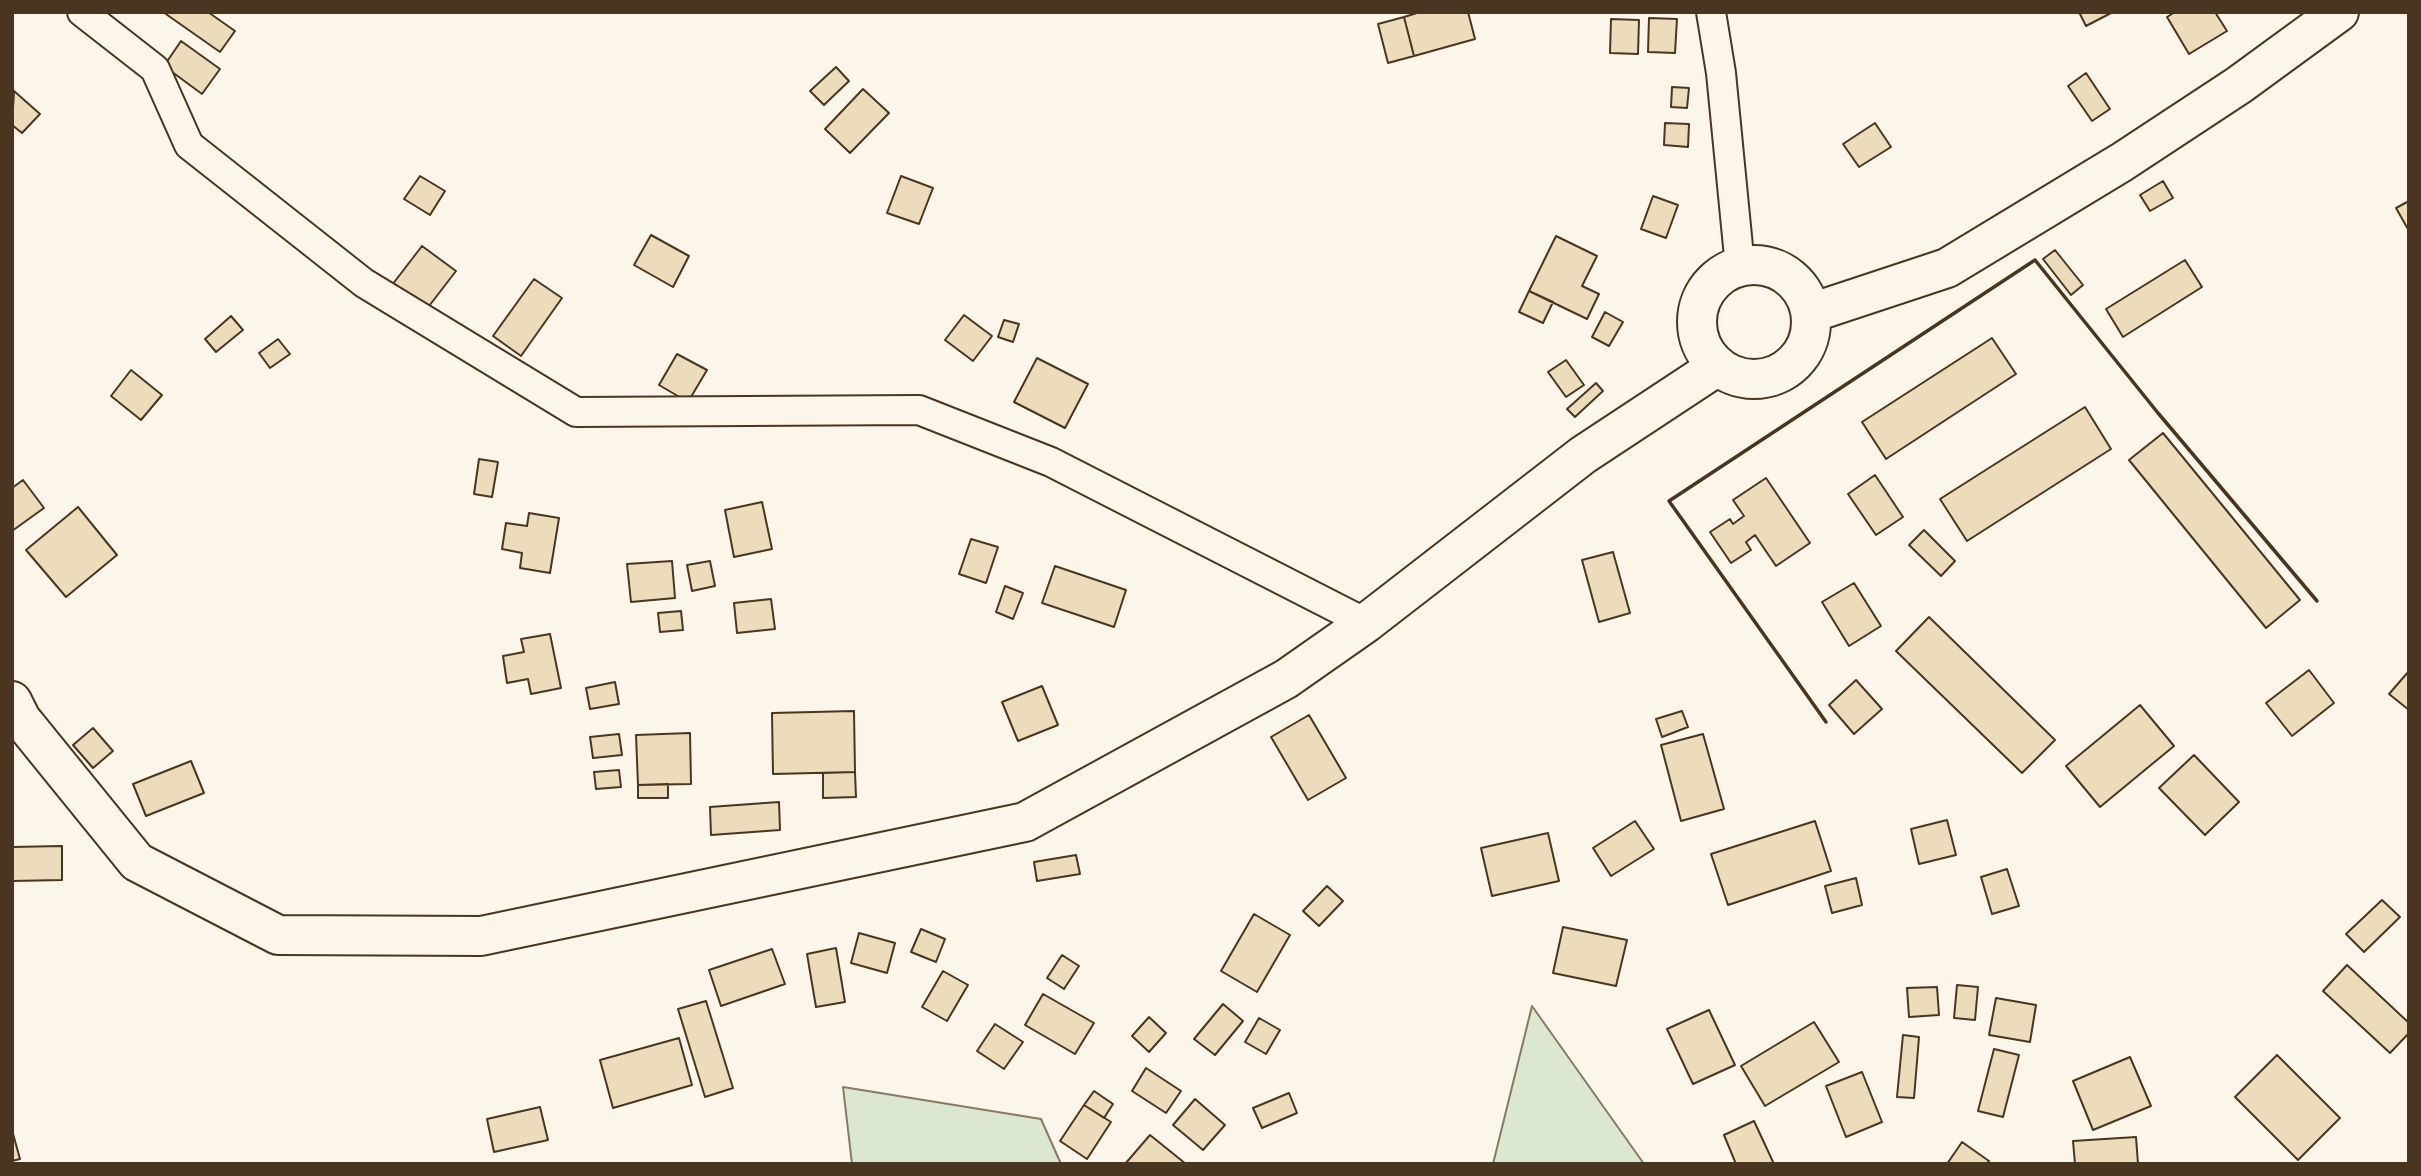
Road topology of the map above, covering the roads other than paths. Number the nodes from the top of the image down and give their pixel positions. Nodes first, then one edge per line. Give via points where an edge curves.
1 (82, 12) edge
2 (1711, 12) edge
3 (2339, 12) edge
4 (1740, 267) junction
5 (1811, 313) junction
6 (1717, 366) junction
7 (1366, 623) junction
8 (12, 701) edge

1 - 7 street via 155,69 189,145 364,283 576,412 919,410 1051,461
2 - 4 street
3 - 5 street via 2250,78 2122,162 1947,268
4 - 5 street via 1771,268 1786,274 1806,298
4 - 6 street via 1713,283 1698,310 1700,341
5 - 6 street via 1806,347 1783,372 1749,379
6 - 7 street via 1583,455
7 - 8 street via 1286,680 1025,822 481,936 278,934 137,862 21,719

